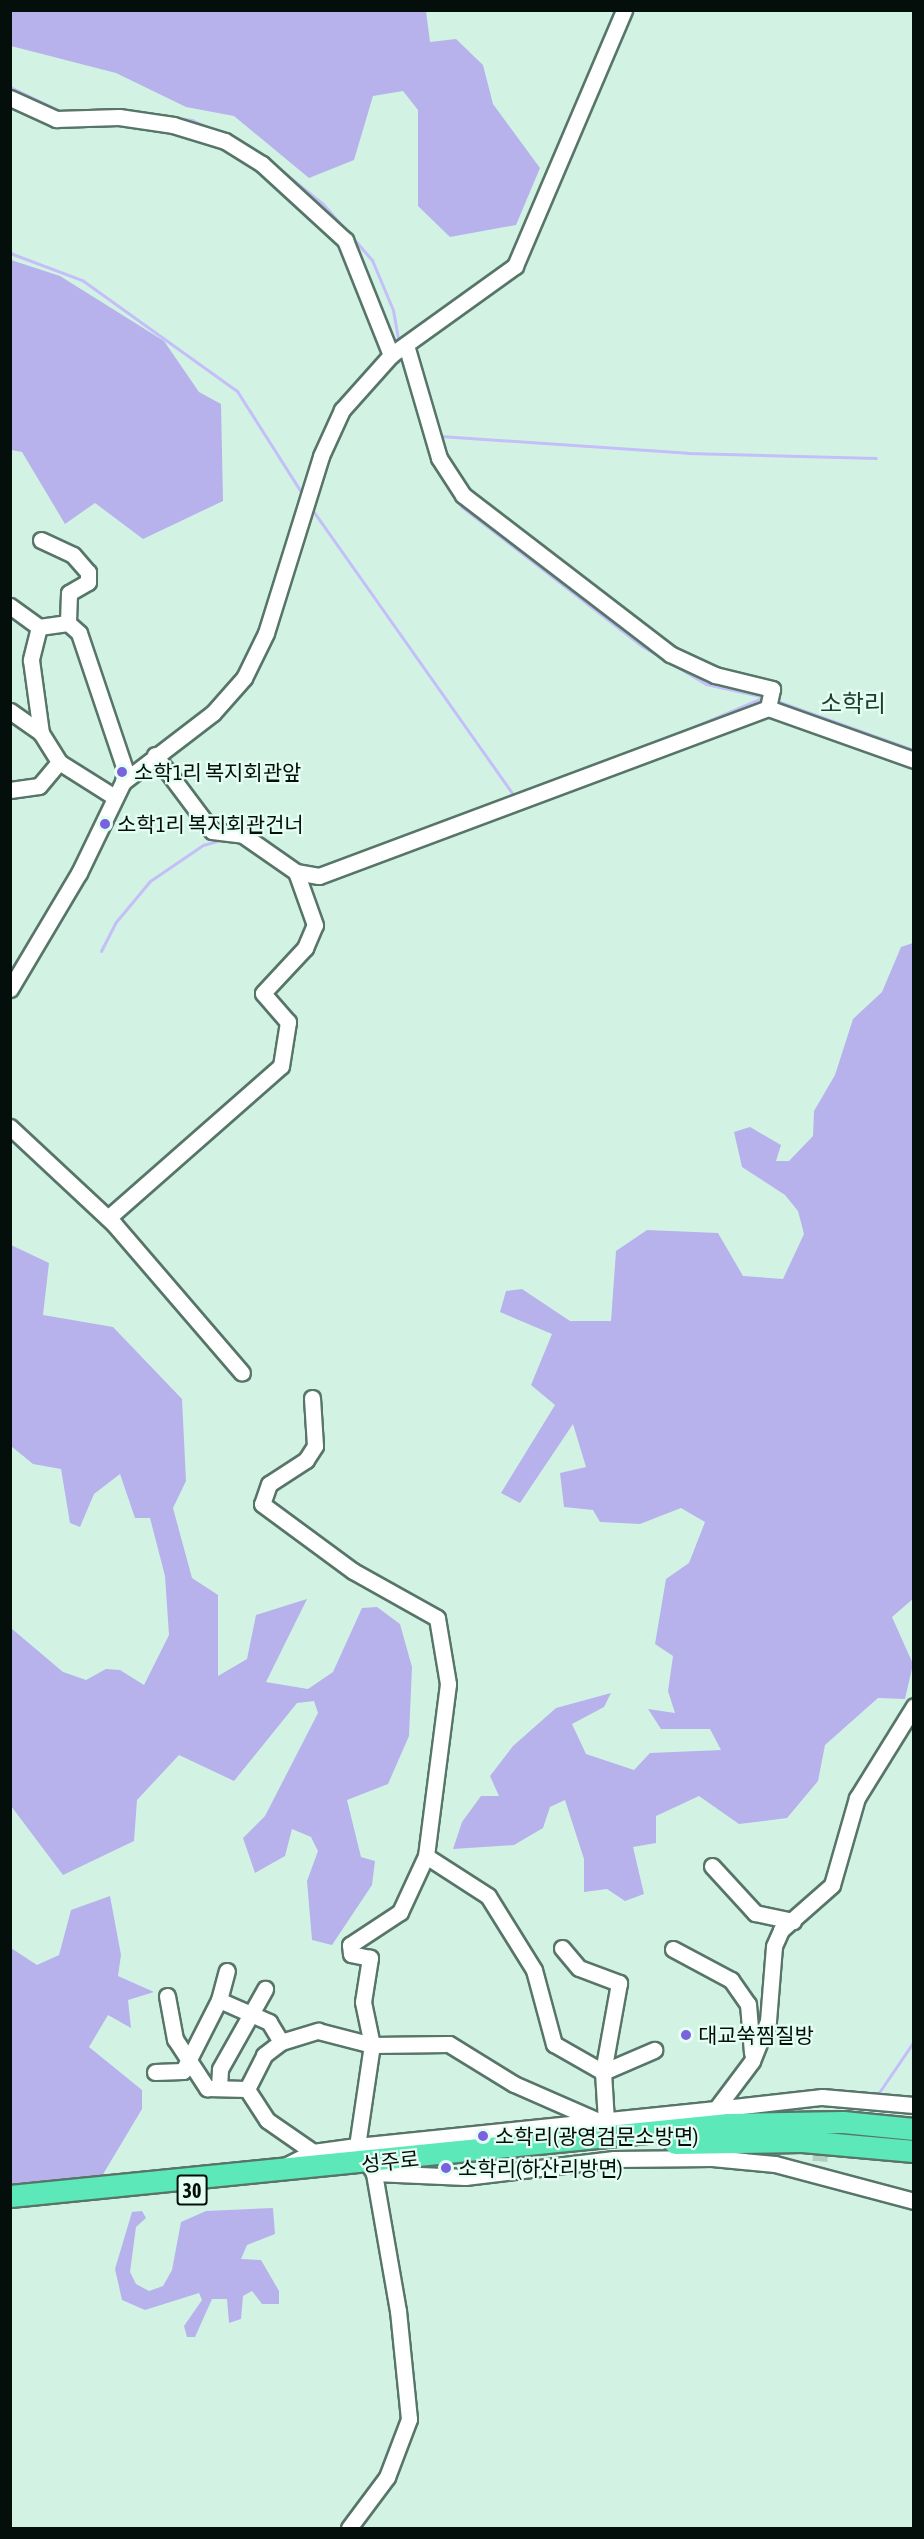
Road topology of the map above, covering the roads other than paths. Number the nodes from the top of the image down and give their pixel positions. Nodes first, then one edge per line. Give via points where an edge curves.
1 (624, 10) edge
2 (10, 98) edge
3 (398, 350) junction
4 (41, 540) dead end
5 (10, 606) edge
6 (68, 623) junction
7 (39, 627) junction
8 (768, 708) junction
9 (10, 711) edge
10 (41, 733) junction
11 (155, 755) junction
12 (914, 760) edge
13 (59, 762) junction
14 (123, 782) junction
15 (10, 790) edge
16 (113, 796) junction
17 (296, 872) junction
18 (10, 989) edge
19 (10, 1127) edge
20 (108, 1218) junction
21 (242, 1373) dead end
22 (312, 1398) dead end
23 (914, 1706) edge
24 (426, 1856) junction
25 (712, 1866) dead end
26 (793, 1921) junction
27 (562, 1948) dead end
28 (674, 1949) dead end
29 (226, 1971) dead end
30 (265, 1989) dead end
31 (167, 1996) dead end
32 (219, 2000) junction
33 (249, 2011) junction
34 (281, 2042) junction
35 (372, 2045) junction
36 (654, 2050) dead end
37 (191, 2059) junction
38 (752, 2061) junction
39 (155, 2072) dead end
40 (603, 2072) junction
41 (219, 2088) junction
42 (247, 2089) junction
43 (914, 2105) edge
44 (716, 2109) junction
45 (914, 2129) edge
46 (606, 2131) junction
47 (357, 2146) junction
48 (914, 2151) edge
49 (313, 2152) junction
50 (372, 2168) junction
51 (273, 2172) junction
52 (10, 2196) edge
53 (914, 2201) edge
54 (10, 2204) edge
55 (349, 2529) edge

1 - 3 street via 515,266
2 - 3 street via 56,119 129,117 173,124 225,141 262,164 345,240
3 - 8 street via 439,458 463,495 670,654 715,675 772,689
3 - 11 street via 342,410 308,500 266,633 244,678 213,713
4 - 6 street via 73,555 88,572 88,582 69,593
5 - 7 street
6 - 7 street
6 - 14 street via 79,633 80,648 98,685 125,771
7 - 10 street via 32,660
8 - 12 street
8 - 17 street via 319,876
9 - 10 street
10 - 13 street
11 - 14 street
11 - 17 street via 212,831 243,835
13 - 15 street via 39,786
13 - 16 street
14 - 16 street
16 - 18 street via 79,873
17 - 20 street via 315,924 304,948 262,993 288,1022 281,1066
19 - 20 street
20 - 21 street
22 - 24 street via 315,1446 306,1460 269,1484 262,1504 353,1571 436,1618 448,1684
23 - 26 street via 857,1798 832,1885
24 - 35 street via 400,1912 350,1945 351,1954 370,1958 363,2002
24 - 40 street via 488,1896 534,1970 554,2044
25 - 26 street via 755,1913
26 - 38 street via 774,1946 768,2021
27 - 40 street via 579,1968 619,1983
28 - 38 street via 731,1980 747,2004
29 - 32 street
30 - 33 street
31 - 37 street via 169,2022
32 - 33 street
32 - 37 street
33 - 34 street via 269,2022
33 - 41 street via 220,2069
34 - 35 street via 318,2031
34 - 42 street via 264,2055
35 - 46 street via 449,2044 513,2084
35 - 47 street
36 - 40 street
37 - 39 street via 183,2071
37 - 41 street via 207,2088
38 - 44 street
40 - 46 street
41 - 42 street
42 - 49 street via 267,2120
43 - 44 street
44 - 46 street
45 - 46 highway, 성주로 / 30 via 843,2122
46 - 47 street via 483,2130
46 - 50 highway, 성주로 / 30
47 - 49 street
47 - 50 street
48 - 50 highway, 성주로 / 30 via 723,2141
49 - 51 street
50 - 51 highway, 성주로 / 30
50 - 53 street via 465,2177 614,2159 703,2157 820,2168
50 - 54 highway, 성주로 / 30
50 - 55 street via 398,2311 409,2419 387,2477
51 - 52 highway, 성주로 / 30

